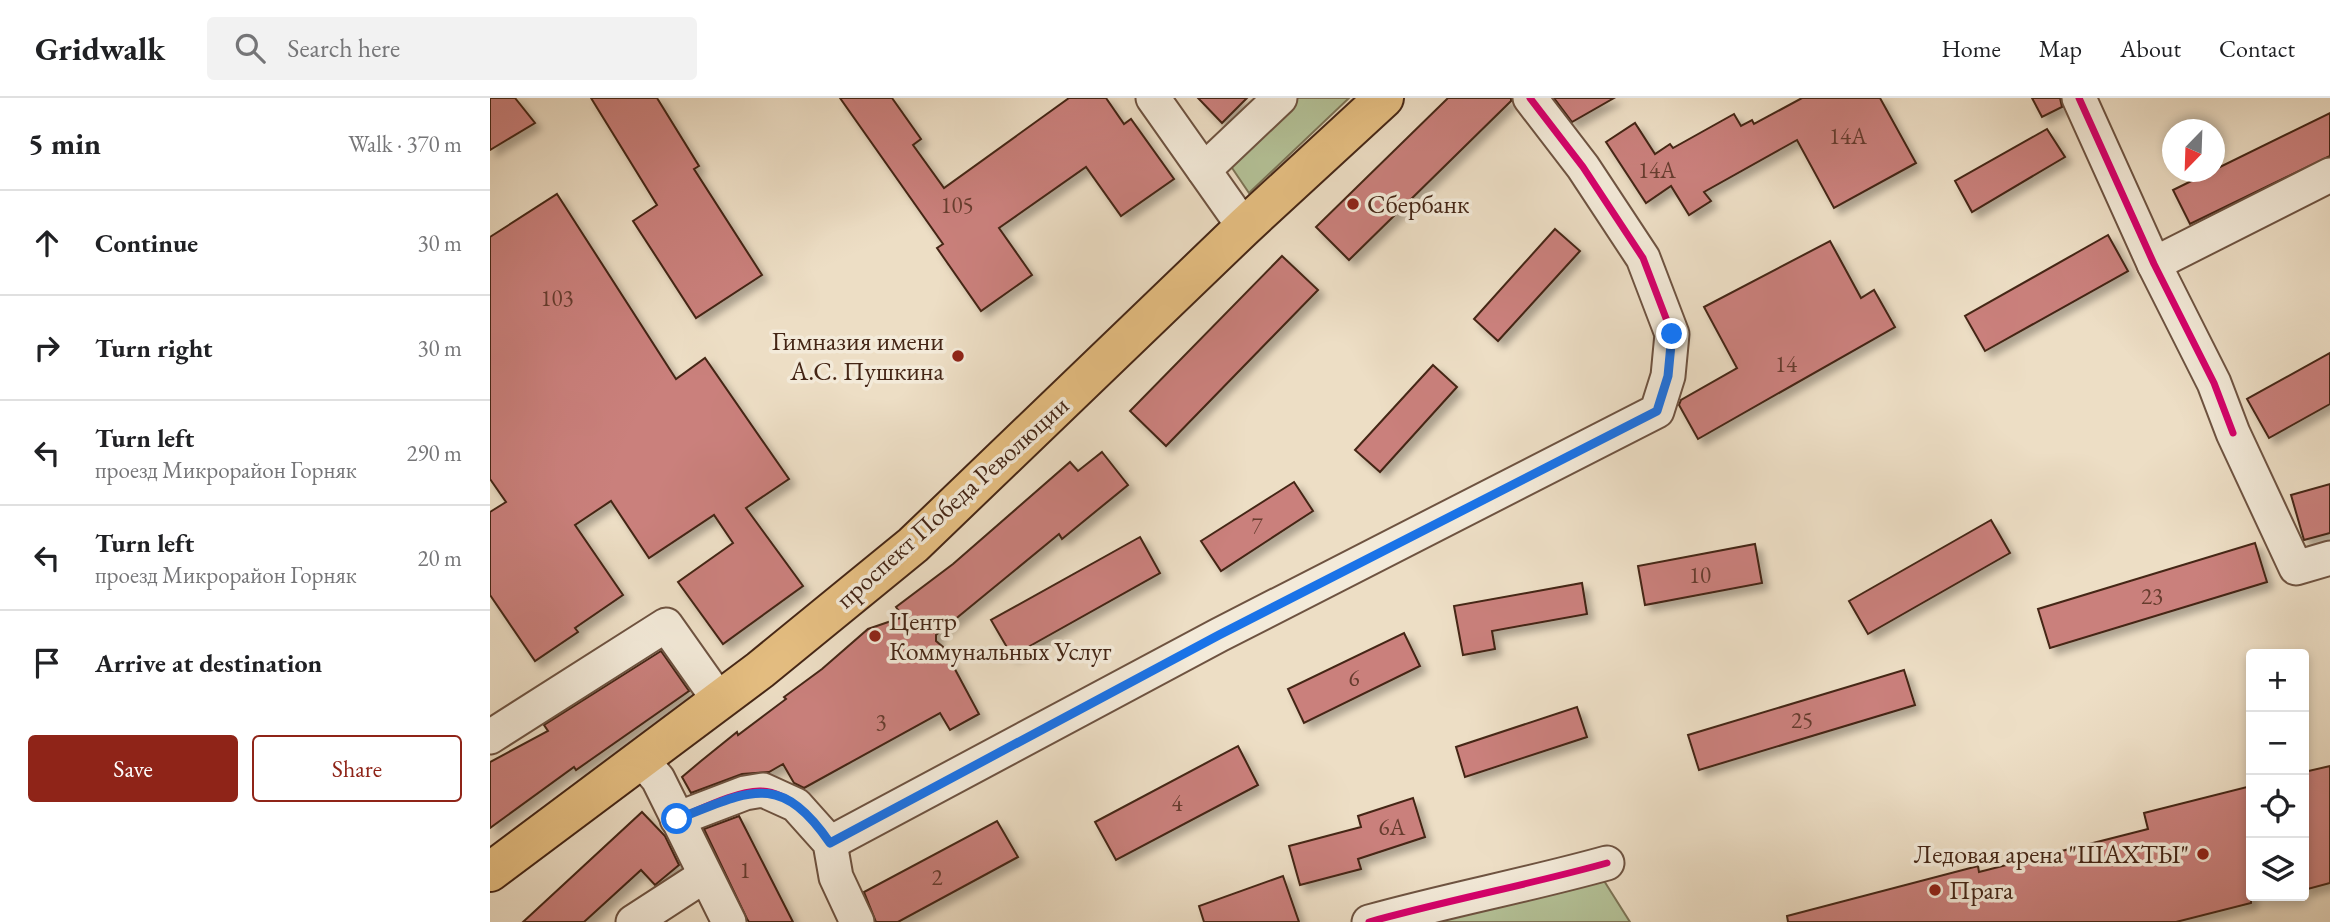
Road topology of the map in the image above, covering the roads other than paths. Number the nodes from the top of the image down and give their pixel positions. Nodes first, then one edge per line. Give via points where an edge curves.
1 (1153, 98) edge
2 (1280, 98) edge
3 (1384, 98) edge
4 (1530, 98) edge
5 (2079, 98) edge
6 (1204, 170) junction
7 (2330, 174) edge
8 (1244, 228) junction
9 (2154, 264) junction
10 (2330, 558) edge
11 (719, 700) junction
12 (490, 737) edge
13 (640, 758) junction
14 (677, 819) junction
15 (830, 843) junction
16 (1607, 863) dead end
17 (490, 872) edge
18 (704, 876) junction
19 (633, 922) edge
20 (729, 922) edge
21 (856, 922) edge
22 (1369, 922) edge

1 - 6 street
2 - 6 street
3 - 8 main road, проспект Победа Революции
4 - 15 street via 1643,258 1672,334 1668,376 1657,411 1219,635
5 - 9 street
6 - 8 street
7 - 9 street
8 - 11 main road, проспект Победа Революции via 913,545
9 - 10 street via 2214,383 2296,568
11 - 12 street via 666,625
11 - 13 main road, проспект Победа Революции
13 - 14 street via 658,779
13 - 17 main road, проспект Победа Революции
14 - 15 street via 763,790 796,805
14 - 18 street
15 - 21 street via 836,877
16 - 22 street
18 - 19 street
18 - 20 street

